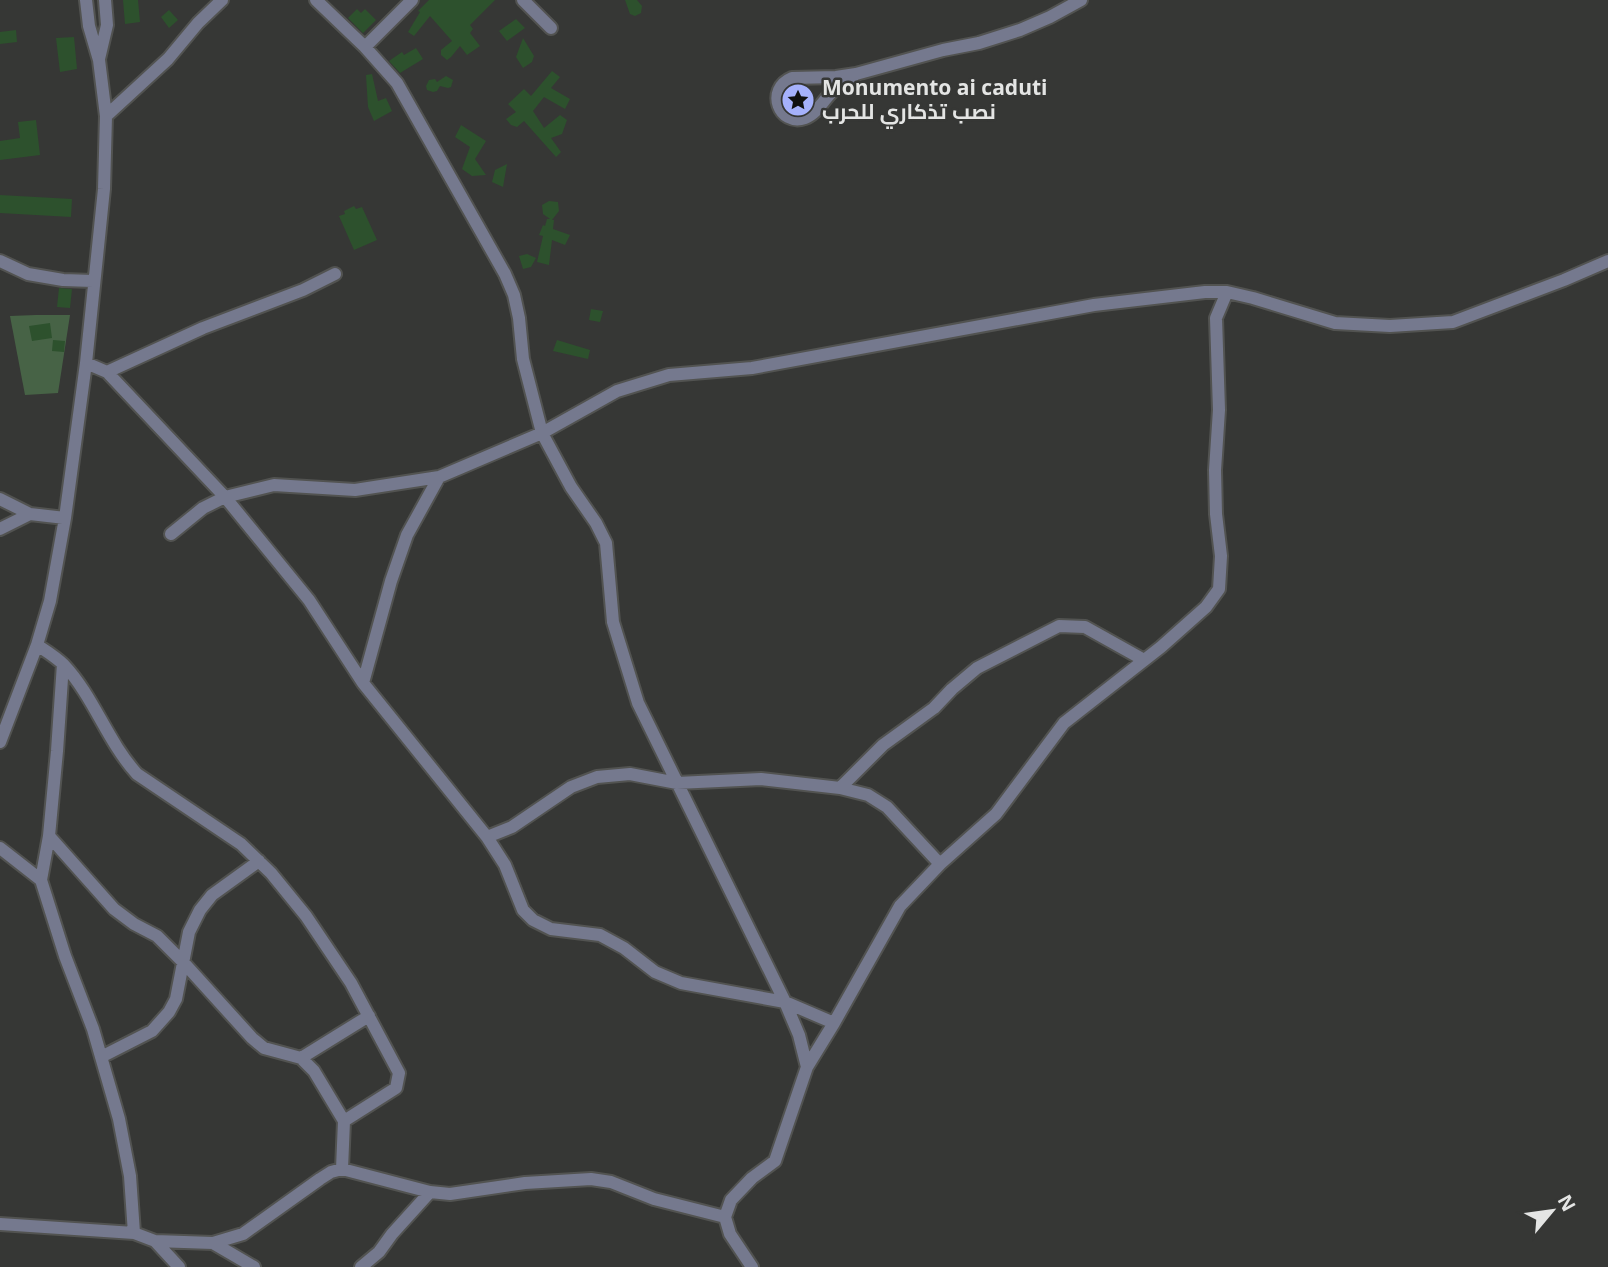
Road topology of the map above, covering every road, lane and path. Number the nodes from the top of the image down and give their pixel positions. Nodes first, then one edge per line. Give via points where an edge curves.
1 (86, 0) edge
2 (104, 0) edge
3 (222, 0) edge
4 (316, 0) edge
5 (412, 0) edge
6 (523, 0) edge
7 (1081, 0) edge
8 (551, 27) dead end
9 (365, 47) junction
10 (99, 60) junction
11 (856, 74) junction
12 (107, 116) junction
13 (0, 261) edge
14 (1608, 261) edge
15 (335, 274) dead end
16 (93, 281) junction
17 (1227, 292) junction
18 (86, 363) junction
19 (107, 372) junction
20 (542, 433) junction
21 (439, 477) junction
22 (225, 497) junction
23 (0, 499) edge
24 (30, 514) junction
25 (65, 518) junction
26 (0, 529) edge
27 (171, 534) dead end
28 (37, 645) junction
29 (1144, 660) junction
30 (63, 664) junction
31 (363, 683) junction
32 (0, 742) edge
33 (677, 783) junction
34 (840, 789) junction
35 (49, 836) junction
36 (487, 837) junction
37 (0, 848) edge
38 (259, 861) junction
39 (940, 864) junction
40 (41, 880) junction
41 (184, 963) junction
42 (785, 1002) junction
43 (369, 1016) junction
44 (834, 1023) junction
45 (101, 1057) junction
46 (301, 1058) junction
47 (807, 1068) junction
48 (344, 1121) junction
49 (342, 1169) junction
50 (430, 1192) junction
51 (725, 1217) junction
52 (0, 1224) edge
53 (134, 1233) junction
54 (155, 1241) junction
55 (213, 1243) junction
56 (179, 1267) edge
57 (254, 1267) edge
58 (361, 1267) edge
59 (752, 1267) edge

1 - 10 street
2 - 10 street via 107,25
3 - 12 street
4 - 9 street
5 - 9 street
6 - 8 street
7 - 11 street via 1020,30
9 - 20 street via 397,83 505,274 514,295 523,359
10 - 12 street
11 - 11 street via 808,117 790,118 779,106 780,87 788,80
12 - 16 street
13 - 16 street via 28,274
14 - 17 street via 1453,322 1335,323
15 - 19 street
16 - 18 street
17 - 20 street via 1094,305 752,368 669,375 617,391
17 - 29 street via 1216,318 1219,589 1206,607
18 - 19 street
18 - 25 street
19 - 22 street
20 - 21 street
20 - 33 street via 606,543 613,622 623,659 638,703
21 - 22 street via 355,490 274,485
21 - 31 street via 407,535
22 - 27 street
22 - 31 street via 309,600
23 - 24 street
24 - 25 street
24 - 26 street
25 - 28 street
28 - 30 street
28 - 32 street
29 - 34 street via 1085,627 1059,626 977,668 934,708 883,745
29 - 39 street via 1065,723 996,814
30 - 35 street
30 - 38 street via 137,774
31 - 36 street
33 - 34 street via 761,779
33 - 36 street via 630,774 597,777 570,787 512,827
33 - 42 street
34 - 39 street via 868,795 887,807
35 - 40 street
35 - 41 street via 114,909 157,936
36 - 42 street via 505,865 523,910 533,920 551,929 600,935 655,972 681,982
37 - 40 street
38 - 41 street via 200,909 189,932
38 - 43 street via 306,916
39 - 44 street via 900,906
40 - 45 street
41 - 45 street via 169,1012 152,1031
41 - 46 street via 264,1048
42 - 44 street
42 - 47 street
43 - 46 street
43 - 48 street via 399,1073 396,1088
44 - 47 street
45 - 53 street via 130,1176
46 - 48 street
47 - 51 street via 775,1161 731,1200
48 - 49 street
49 - 50 street
49 - 55 street via 320,1179 243,1234
50 - 51 street via 450,1194 591,1179
50 - 58 street
51 - 59 street via 730,1234
52 - 53 street
53 - 54 street
54 - 55 street
54 - 56 street
55 - 57 street

